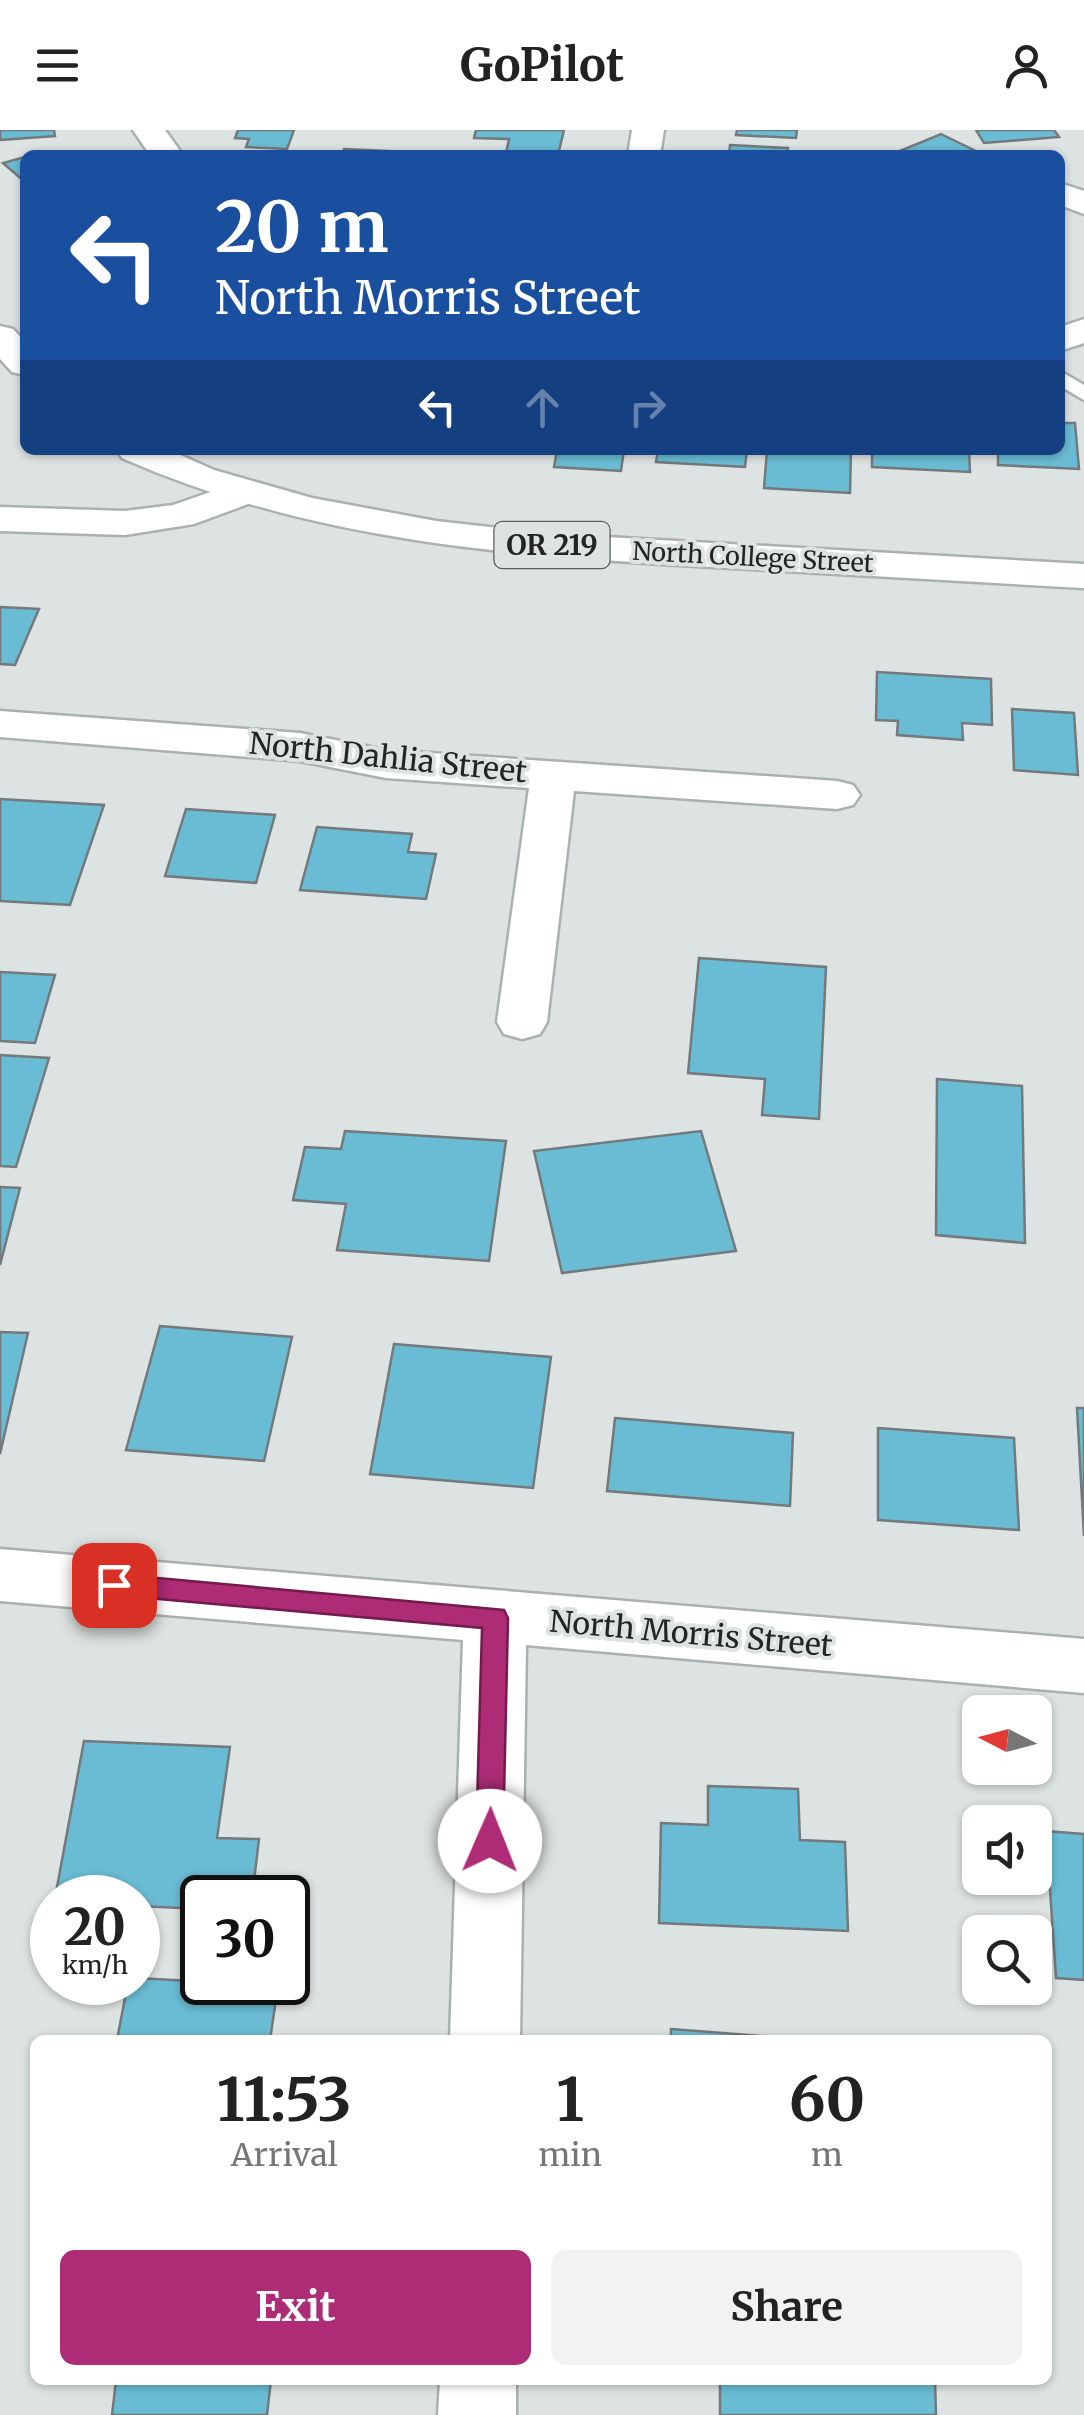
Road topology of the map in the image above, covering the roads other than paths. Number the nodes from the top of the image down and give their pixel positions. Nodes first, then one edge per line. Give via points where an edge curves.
1 (0, 338) edge
2 (20, 359) edge
3 (149, 455) edge
4 (245, 492) junction
5 (0, 519) edge
6 (1084, 576) edge
7 (0, 724) edge
8 (552, 775) junction
9 (837, 794) dead end
10 (522, 1022) dead end
11 (0, 1575) edge
12 (495, 1618) junction
13 (1084, 1666) edge
14 (485, 2035) edge
15 (478, 2385) edge
16 (477, 2415) edge

1 - 2 street
3 - 4 street, North College Street / OR 219
4 - 5 street via 180,516 125,524
4 - 6 street, North College Street / OR 219 via 352,519 554,546
7 - 8 street, North Dahlia Street
8 - 9 street, North Dahlia Street
8 - 10 street
11 - 12 street, North Morris Street
12 - 13 street, North Morris Street
12 - 14 street
15 - 16 street

